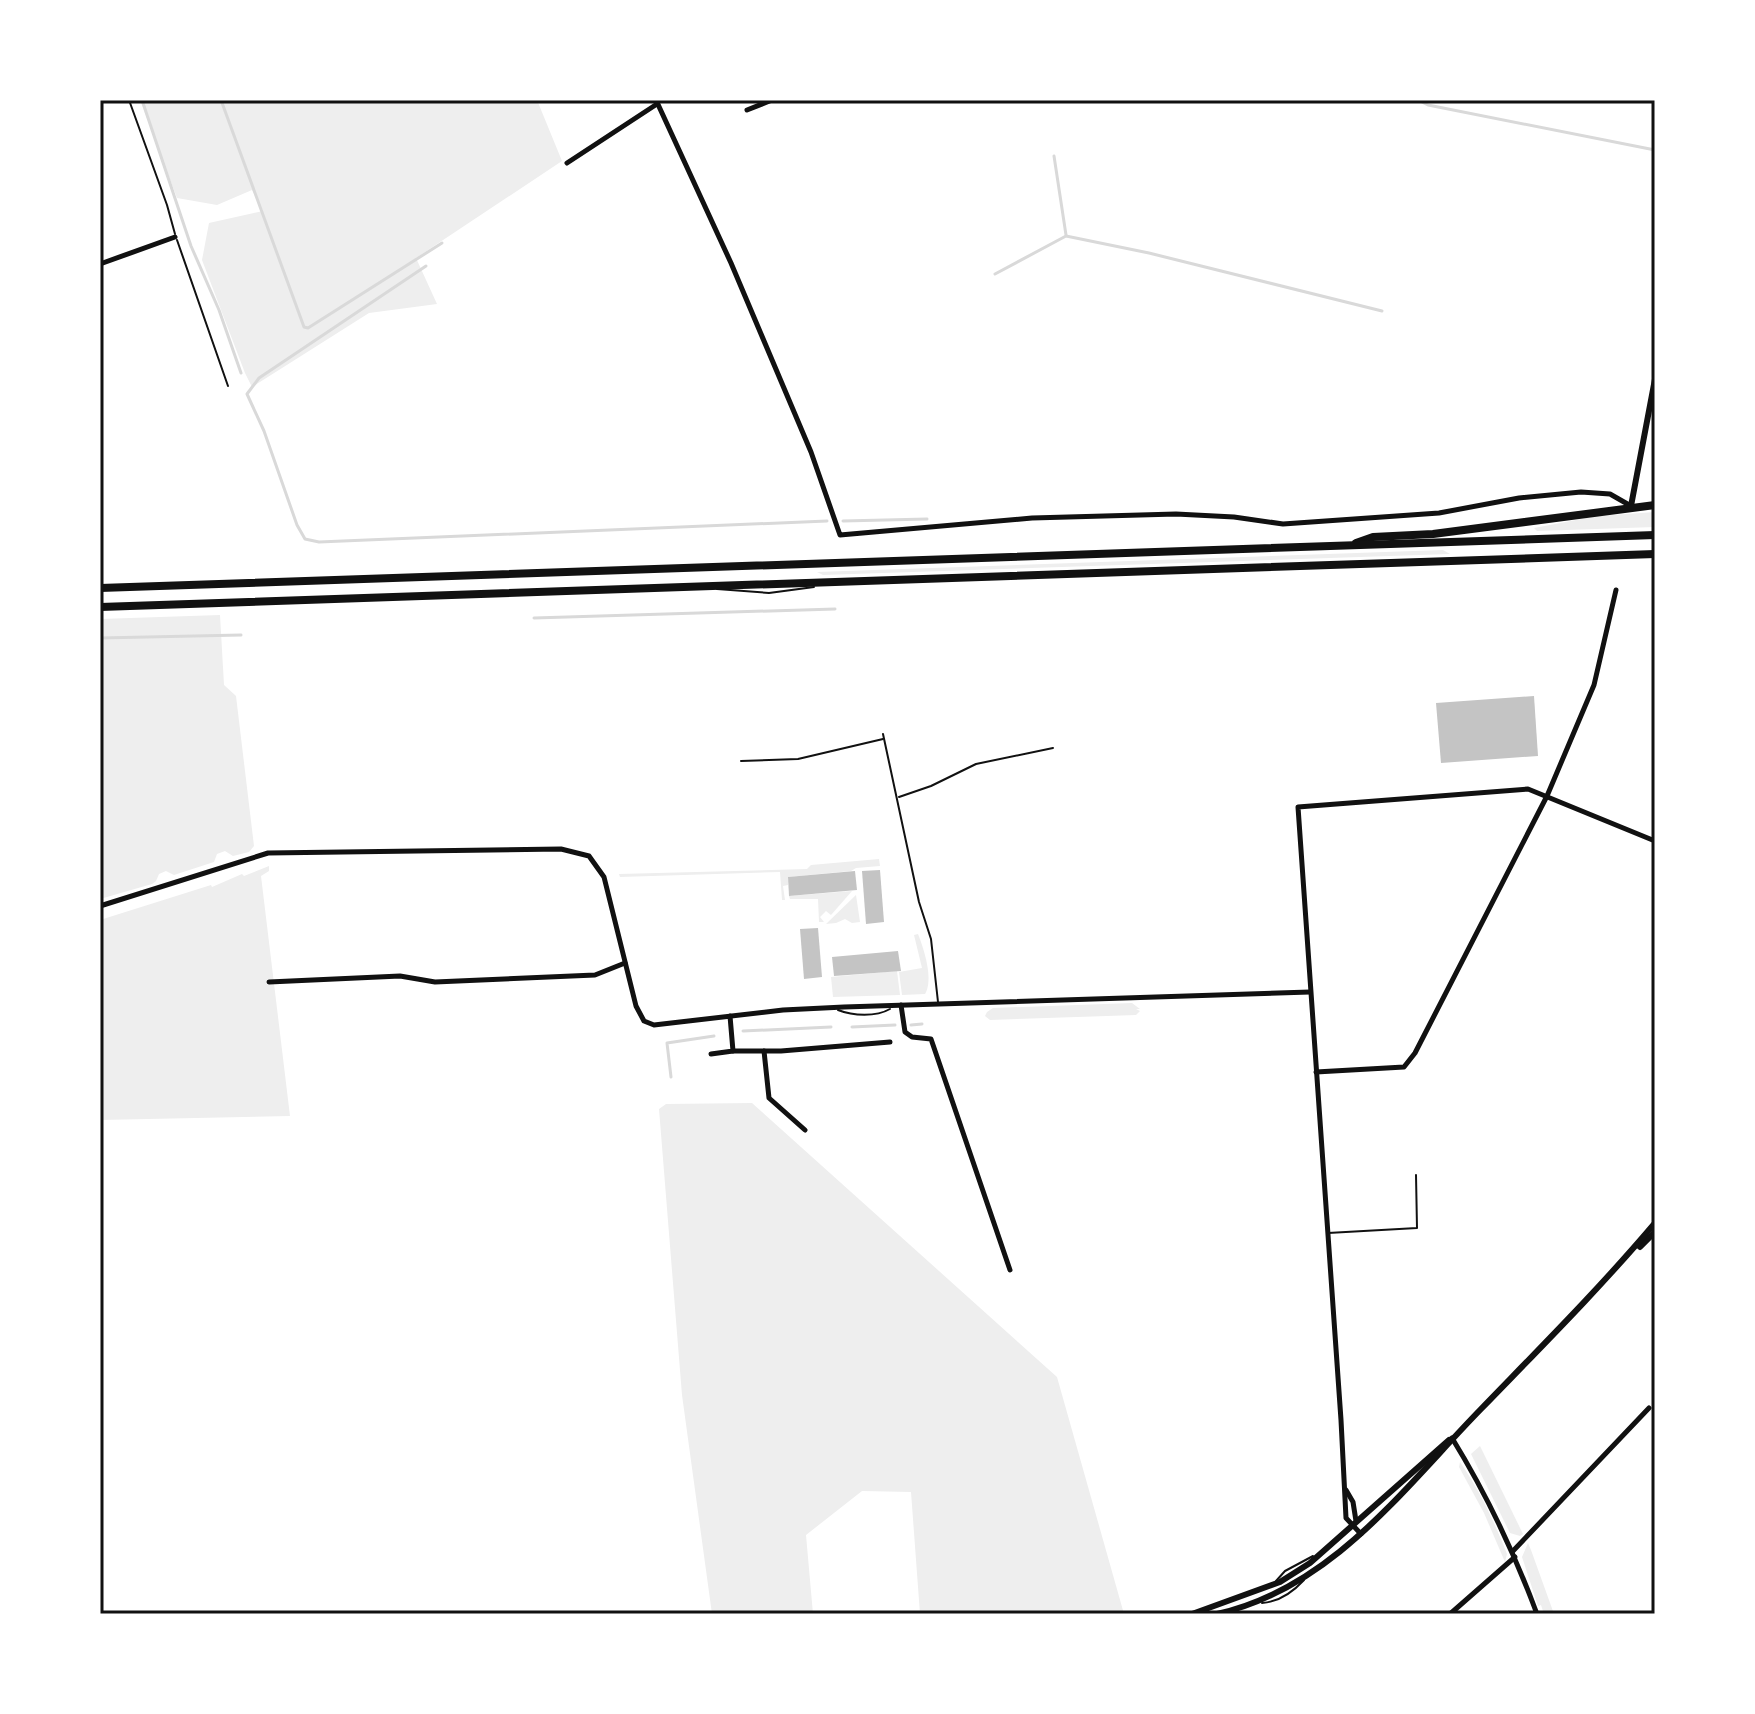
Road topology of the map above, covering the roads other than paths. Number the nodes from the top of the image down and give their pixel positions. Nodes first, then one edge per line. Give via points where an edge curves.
1 (129, 100) edge
2 (772, 100) edge
3 (657, 102) edge
4 (747, 110) dead end
5 (567, 163) dead end
6 (175, 237) junction
7 (100, 264) edge
8 (1655, 379) edge
9 (228, 386) dead end
10 (1655, 505) edge
11 (1631, 506) junction
12 (1655, 535) edge
13 (1348, 545) junction
14 (1655, 554) edge
15 (100, 588) edge
16 (1616, 590) dead end
17 (100, 607) edge
18 (883, 734) dead end
19 (884, 739) junction
20 (1053, 748) dead end
21 (741, 761) dead end
22 (1547, 796) junction
23 (898, 798) junction
24 (1655, 841) edge
25 (100, 906) edge
26 (625, 963) junction
27 (269, 982) dead end
28 (1310, 992) junction
29 (938, 1003) junction
30 (898, 1005) junction
31 (730, 1016) junction
32 (890, 1042) dead end
33 (733, 1051) junction
34 (764, 1051) junction
35 (711, 1054) dead end
36 (1316, 1072) junction
37 (805, 1130) dead end
38 (1416, 1175) dead end
39 (1655, 1223) edge
40 (1655, 1232) edge
41 (1327, 1234) junction
42 (1622, 1263) junction
43 (1010, 1270) dead end
44 (1649, 1408) dead end
45 (1452, 1438) junction
46 (1354, 1526) junction
47 (1361, 1534) junction
48 (1514, 1554) junction
49 (1192, 1614) edge
50 (1217, 1614) edge
51 (1450, 1614) edge
52 (1537, 1614) edge

1 - 6 lane
2 - 4 street
3 - 5 street
3 - 11 street via 811,452 840,535 1032,518 1176,514 1283,524 1439,513 1581,492 1610,494
6 - 7 street
6 - 9 lane
8 - 11 street
10 - 11 highway
11 - 13 highway via 1433,534 1373,537
12 - 13 highway
13 - 15 highway
14 - 17 highway
16 - 22 street via 1594,685
18 - 19 lane
19 - 21 lane via 798,759
19 - 23 lane
20 - 23 lane via 976,764
22 - 24 street
22 - 28 street via 1528,789 1298,807
22 - 36 street via 1404,1067
23 - 29 lane via 931,939
25 - 26 street via 268,853 571,850 589,856 604,877
26 - 27 street via 595,975
26 - 31 street via 644,1021 665,1025
28 - 29 street
28 - 36 street
29 - 30 street
30 - 31 street
30 - 43 street via 905,1032 931,1039
31 - 33 street
32 - 34 street
33 - 34 street
33 - 35 street
34 - 37 street via 769,1098
36 - 41 street
38 - 41 lane via 1417,1228
39 - 42 street
40 - 42 street
41 - 46 street via 1346,1518
42 - 45 street
44 - 48 street
45 - 46 street
45 - 47 street
45 - 48 street
46 - 47 street
46 - 49 street via 1280,1582
47 - 50 street via 1307,1576 1252,1604
48 - 51 street
48 - 52 street

